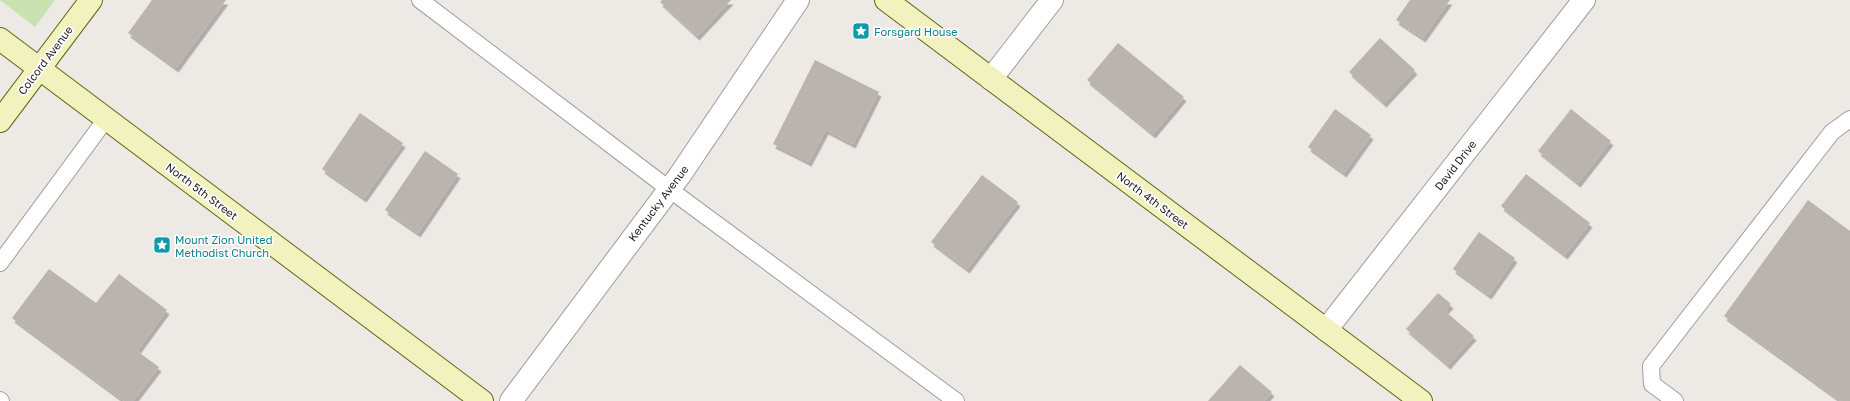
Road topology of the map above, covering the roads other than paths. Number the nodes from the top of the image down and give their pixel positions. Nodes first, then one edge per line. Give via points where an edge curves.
1 (91, 0) edge
2 (420, 0) edge
3 (798, 0) edge
4 (886, 0) edge
5 (1052, 0) edge
6 (1584, 0) edge
7 (0, 39) edge
8 (38, 68) junction
9 (991, 79) junction
10 (106, 119) junction
11 (1850, 119) edge
12 (0, 121) edge
13 (669, 189) junction
14 (0, 263) edge
15 (1326, 330) junction
16 (482, 401) edge
17 (511, 401) edge
18 (956, 401) edge
19 (1421, 401) edge
20 (1675, 401) edge

1 - 8 main road, Colcord Avenue
2 - 13 lane
3 - 13 street, Kentucky Avenue
4 - 9 main road, North 4th Street
5 - 9 street
6 - 15 street, David Drive
7 - 8 main road, North 5th Street
8 - 10 main road, North 5th Street
8 - 12 main road, Colcord Avenue
9 - 15 main road, North 4th Street
10 - 14 lane
10 - 16 main road, North 5th Street
11 - 20 lane via 1832,132 1651,366 1652,384
13 - 17 street, Kentucky Avenue
13 - 18 lane
15 - 19 main road, North 4th Street

